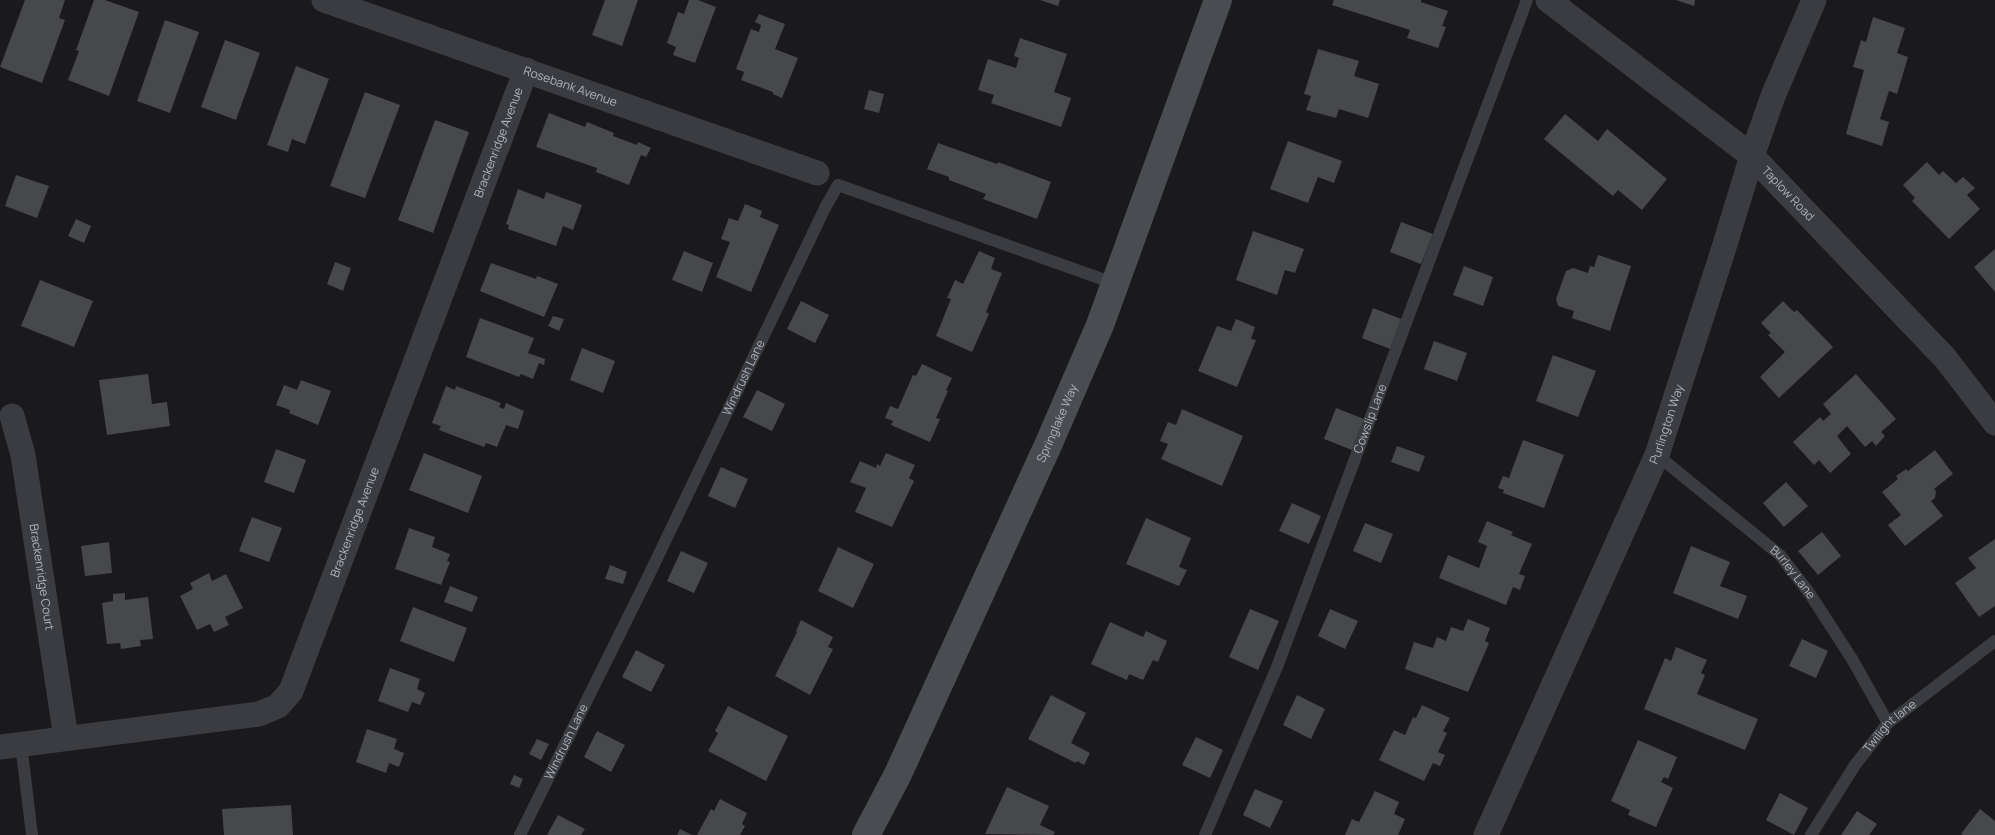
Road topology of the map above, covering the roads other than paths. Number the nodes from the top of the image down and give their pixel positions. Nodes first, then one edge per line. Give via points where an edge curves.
1 (324, 0) edge
2 (1218, 0) edge
3 (1527, 0) edge
4 (1548, 0) edge
5 (1814, 0) edge
6 (526, 70) junction
7 (1752, 156) junction
8 (817, 173) dead end
9 (1116, 284) junction
10 (12, 416) dead end
11 (1995, 423) edge
12 (1657, 455) junction
13 (1995, 641) edge
14 (1888, 723) junction
15 (66, 738) junction
16 (10, 746) edge
17 (32, 835) edge
18 (520, 835) edge
19 (866, 835) edge
20 (1205, 835) edge
21 (1486, 835) edge
22 (1811, 835) edge

1 - 6 street, Rosebank Avenue
2 - 9 street, Springlake Way
3 - 20 lane, Cowslip Lane via 1277,667
4 - 7 street, Taplow Road
5 - 7 street, Purlington Way via 1773,96
6 - 8 street, Rosebank Avenue
6 - 15 street, Brackenridge Avenue via 291,691 278,706 259,714
7 - 11 street, Taplow Road via 1945,358
7 - 12 street, Purlington Way
9 - 18 lane, Windrush Lane via 838,185
9 - 19 street, Springlake Way via 1045,452 898,774
10 - 15 street, Brackenridge Court via 24,455
12 - 14 lane, Burley Lane via 1780,555 1852,659
12 - 21 street, Purlington Way
13 - 14 lane, Twilight lane
14 - 22 lane, Twilight lane via 1855,765
15 - 16 street, Brackenridge Avenue
16 - 17 lane

